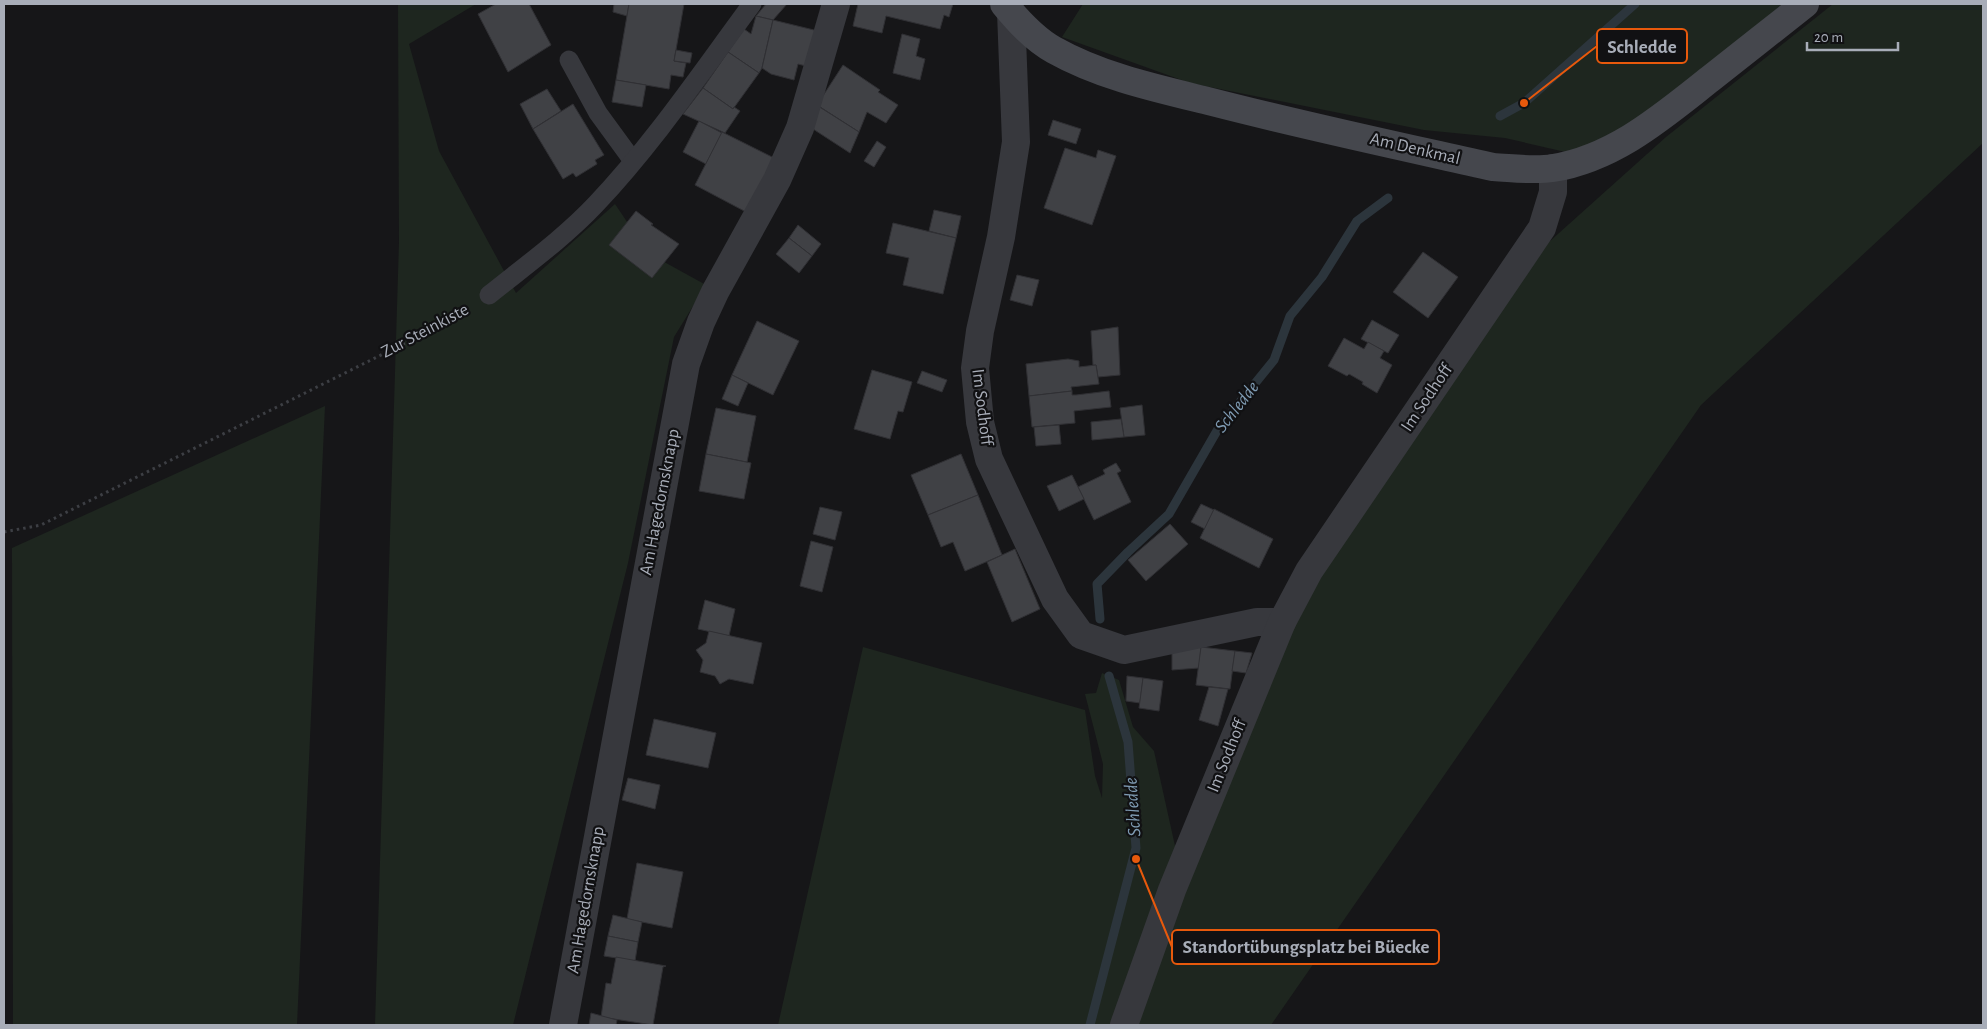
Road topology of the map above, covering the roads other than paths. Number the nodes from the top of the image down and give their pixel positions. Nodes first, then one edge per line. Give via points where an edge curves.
1 (752, 4) edge
2 (836, 4) edge
3 (1805, 4) edge
4 (1007, 8) edge
5 (569, 60) dead end
6 (633, 161) junction
7 (1553, 168) junction
8 (489, 295) road end
9 (1282, 622) junction
10 (563, 1025) edge
11 (1124, 1025) edge

1 - 6 lane, Zur Steinkiste
2 - 10 street, Am Hagedornsknapp via 800,128 777,180 715,292 686,364
3 - 7 main road, Am Denkmal via 1655,122 1597,155
4 - 7 main road, Am Denkmal via 1033,36 1052,50 1139,84 1493,167
4 - 9 street, Im Sodhoff via 1016,142 975,368 980,422 989,459 1055,599 1081,635 1124,650 1257,622
5 - 6 lane via 598,113
6 - 8 lane, Zur Steinkiste via 595,205
7 - 9 street, Im Sodhoff via 1553,192 1542,228 1309,571
9 - 11 street, Im Sodhoff via 1172,890

